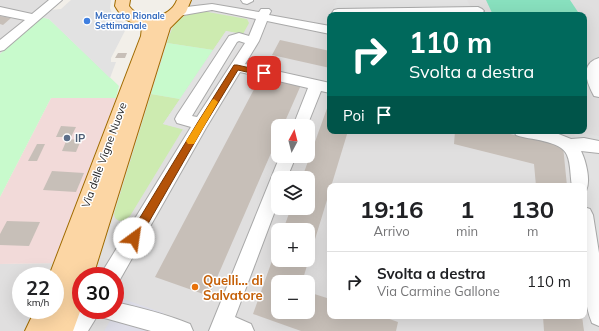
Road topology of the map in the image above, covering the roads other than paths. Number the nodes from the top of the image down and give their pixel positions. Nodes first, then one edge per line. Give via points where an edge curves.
1 (56, 0) edge
2 (123, 0) edge
3 (209, 0) edge
4 (345, 0) edge
5 (473, 0) edge
6 (178, 10) edge
7 (0, 11) edge
8 (339, 12) edge
9 (479, 12) edge
10 (263, 14) junction
11 (34, 18) junction
12 (281, 20) junction
13 (144, 21) junction
14 (327, 23) edge
15 (327, 29) edge
16 (255, 38) junction
17 (0, 47) edge
18 (237, 67) junction
19 (316, 85) junction
20 (327, 87) edge
21 (303, 119) edge
22 (201, 124) junction
23 (534, 134) edge
24 (569, 145) junction
25 (599, 147) edge
26 (580, 183) edge
27 (271, 199) edge
28 (587, 235) edge
29 (64, 267) edge
30 (84, 267) edge
31 (116, 267) edge
32 (72, 300) edge
33 (124, 316) edge
34 (599, 316) edge
35 (44, 319) edge
36 (84, 319) edge
37 (157, 327) edge
38 (221, 327) edge
39 (38, 331) edge
40 (60, 331) edge
41 (75, 331) edge
42 (183, 331) edge
43 (244, 331) edge

1 - 11 street
2 - 13 main road via 122,6 126,13
3 - 10 street
4 - 8 street
5 - 9 street
6 - 10 street via 212,7
6 - 13 main road via 159,21
6 - 30 main road, Via delle Vigne Nuove via 163,27
7 - 11 street
10 - 12 street
10 - 14 street
10 - 16 street
11 - 17 street
12 - 15 street
12 - 16 street via 269,25
13 - 29 main road, Via delle Vigne Nuove via 149,26 148,36
16 - 18 street
16 - 22 street via 233,39 182,119
18 - 19 street
18 - 22 street
19 - 20 street
19 - 21 street
22 - 31 street
23 - 24 street
24 - 25 street via 577,143
24 - 26 street via 575,156
27 - 38 street
28 - 34 street
32 - 40 main road, Via delle Vigne Nuove
33 - 37 street
35 - 39 main road
36 - 41 street
37 - 42 street
38 - 43 street

